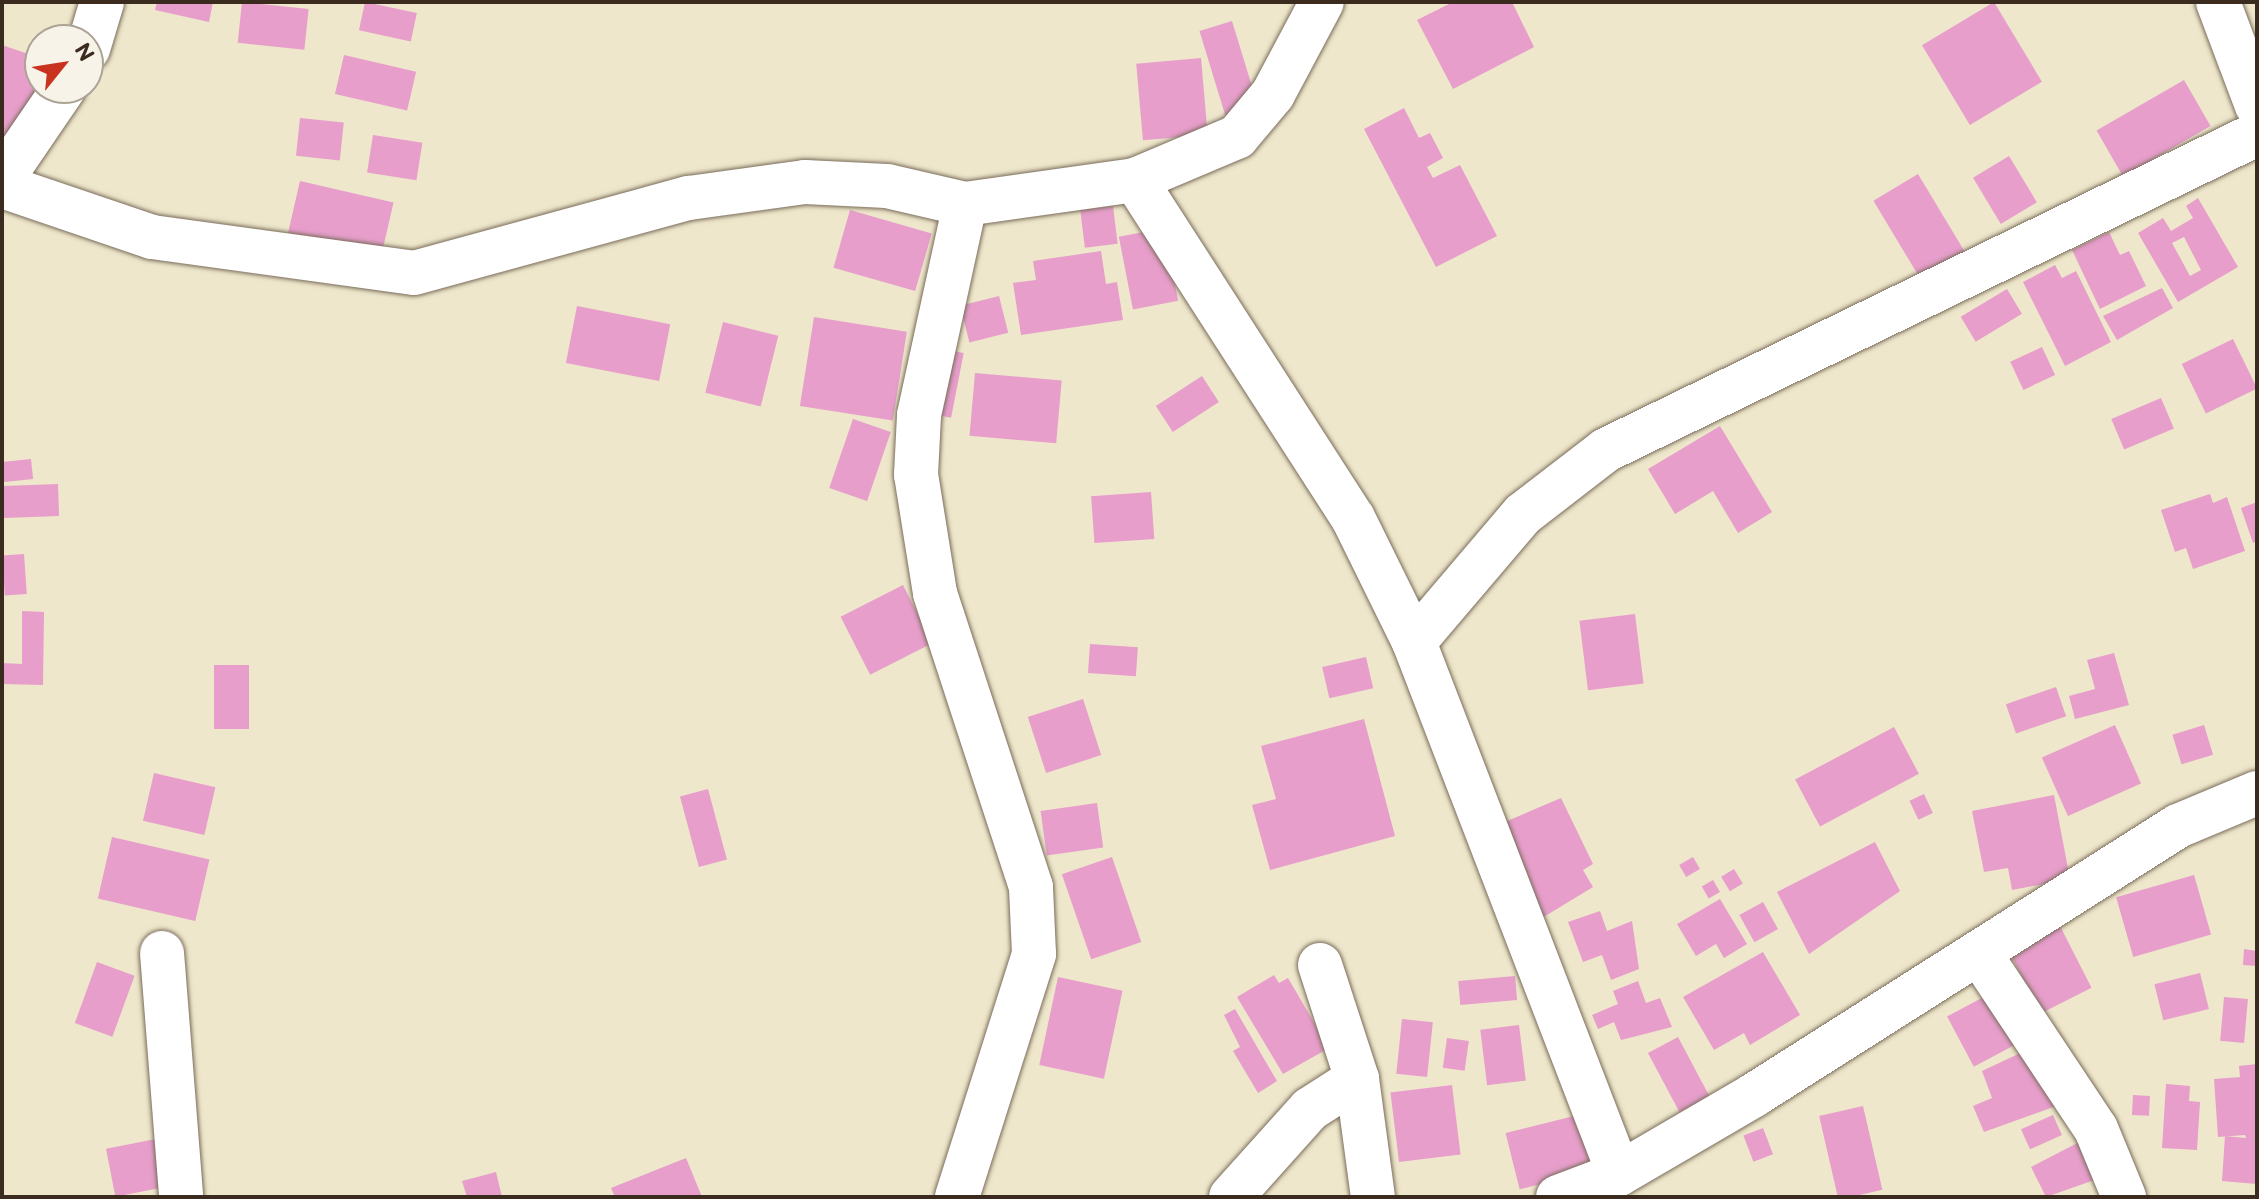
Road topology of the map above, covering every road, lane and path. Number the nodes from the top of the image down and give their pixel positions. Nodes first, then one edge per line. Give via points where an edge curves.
1 (102, 2) edge
2 (1322, 2) edge
3 (2218, 2) edge
4 (95, 24) edge
5 (53, 104) edge
6 (2257, 106) edge
7 (2257, 134) edge
8 (2, 179) edge
9 (1135, 180) junction
10 (2, 186) edge
11 (965, 204) junction
12 (1414, 642) junction
13 (2257, 793) edge
14 (162, 953) dead end
15 (1979, 953) junction
16 (1320, 965) dead end
17 (1357, 1079) junction
18 (1619, 1174) junction
19 (181, 1197) edge
20 (957, 1197) edge
21 (1231, 1197) edge
22 (1373, 1197) edge
23 (1558, 1197) edge
24 (2124, 1197) edge

1 - 4 street
2 - 9 street via 1256,120 1188,163
3 - 6 street
5 - 8 street
7 - 12 street via 1606,450 1523,514
9 - 11 street
9 - 12 street via 1353,518
10 - 11 street via 152,237 414,273 689,198 805,182 887,186
11 - 20 street via 919,415 916,475 935,593 1031,887 1034,954
12 - 18 street
13 - 15 street via 2178,826
14 - 19 street
15 - 18 street
15 - 24 street via 2096,1129
16 - 17 street
17 - 21 street via 1310,1109
17 - 22 street
18 - 23 street

